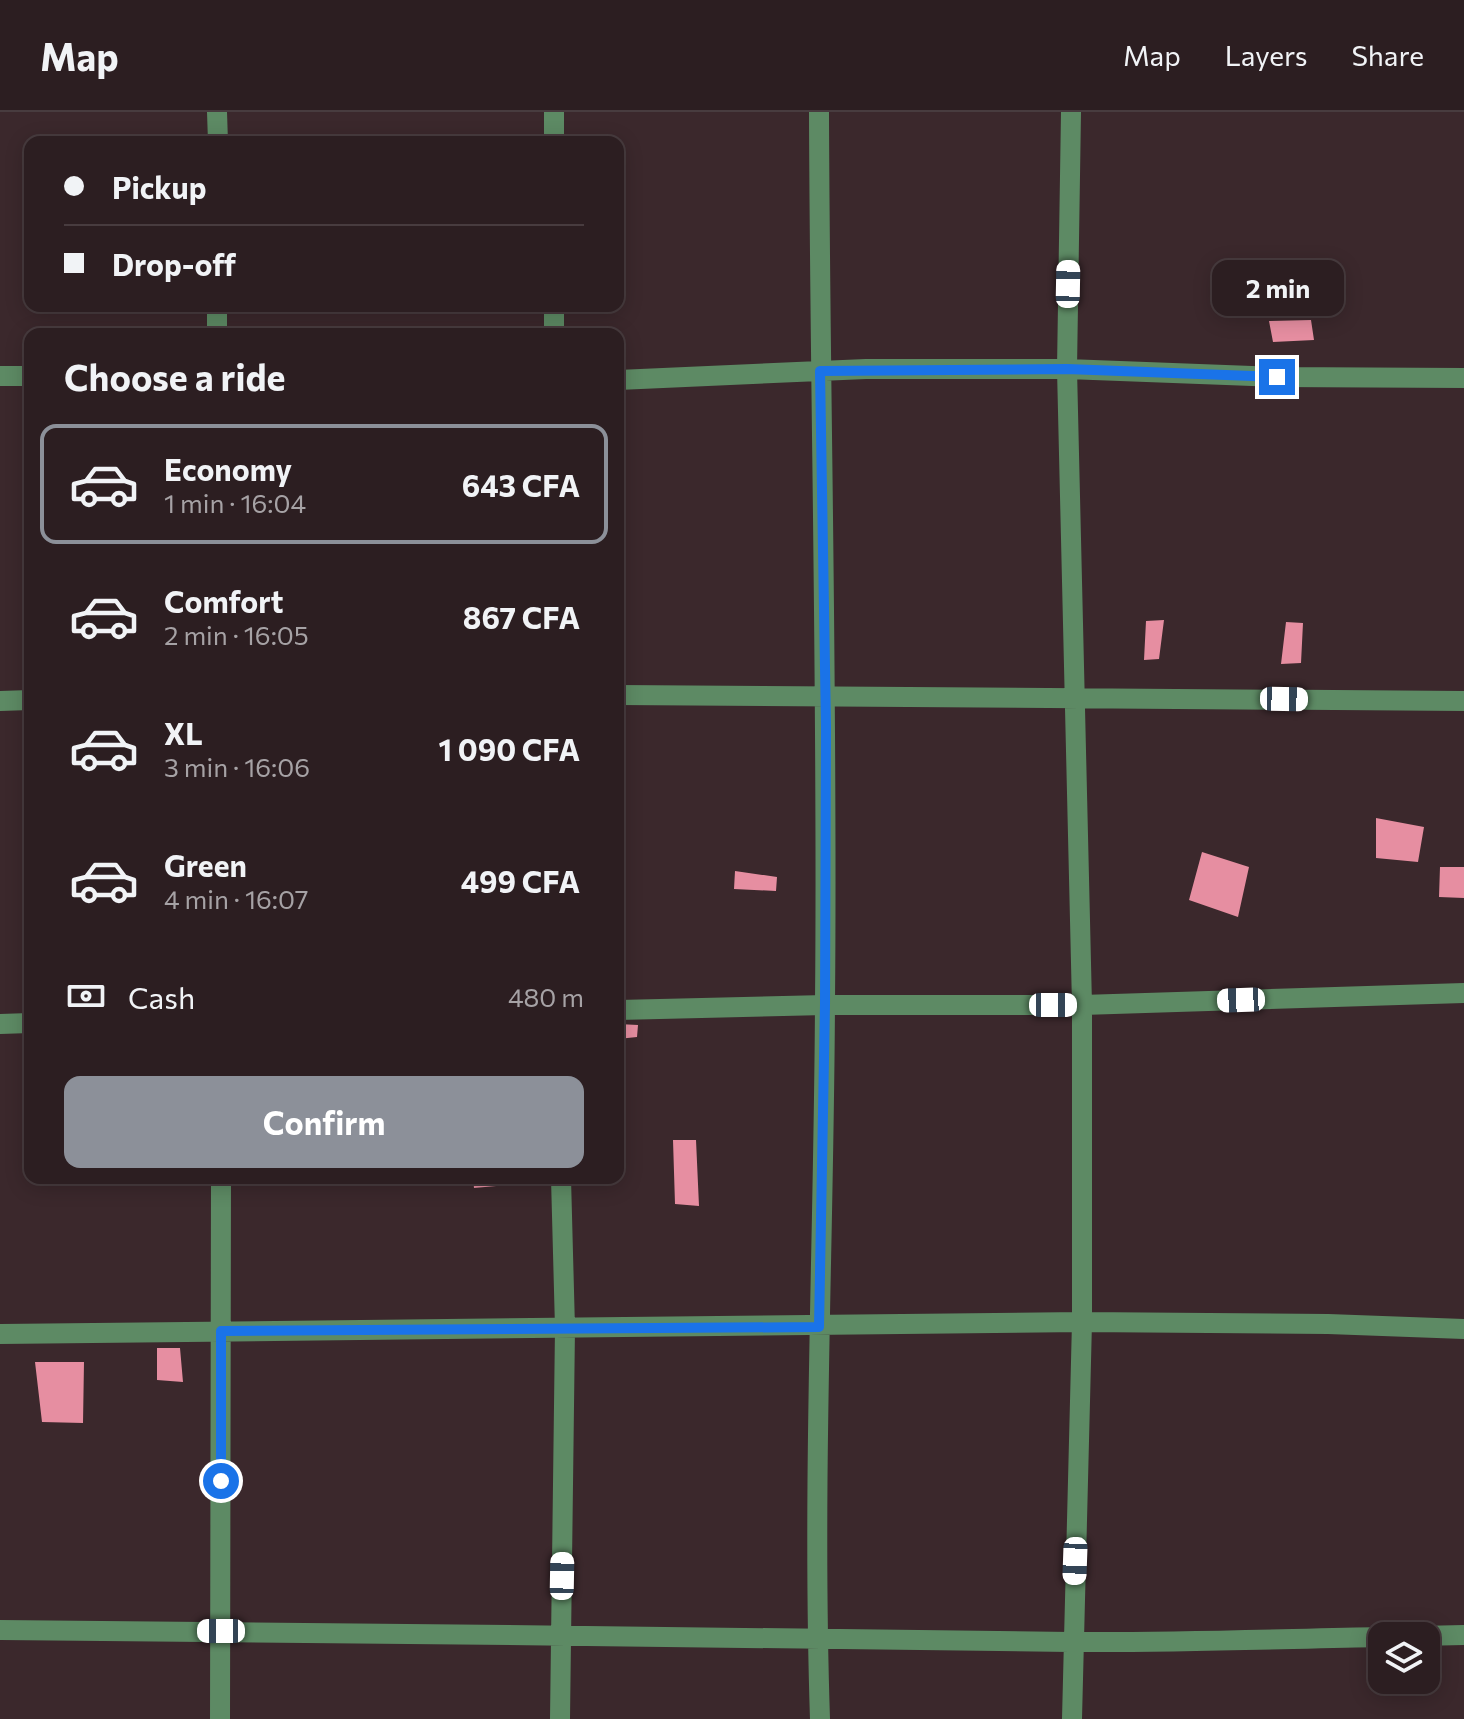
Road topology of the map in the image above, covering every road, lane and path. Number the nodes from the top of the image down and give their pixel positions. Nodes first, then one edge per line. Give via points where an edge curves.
1 (217, 112) edge
2 (554, 112) edge
3 (819, 112) edge
4 (1071, 112) edge
5 (218, 136) edge
6 (554, 136) edge
7 (1067, 369) junction
8 (820, 371) junction
9 (0, 376) edge
10 (24, 376) edge
11 (1464, 378) edge
12 (624, 380) edge
13 (624, 695) edge
14 (826, 696) junction
15 (1073, 696) junction
16 (24, 700) edge
17 (0, 701) edge
18 (1464, 701) edge
19 (1464, 993) edge
20 (825, 1005) junction
21 (1082, 1005) junction
22 (624, 1010) edge
23 (24, 1023) edge
24 (0, 1024) edge
25 (221, 1184) edge
26 (561, 1184) edge
27 (1082, 1322) junction
28 (819, 1327) junction
29 (565, 1328) junction
30 (1464, 1329) edge
31 (221, 1331) junction
32 (0, 1334) edge
33 (0, 1630) edge
34 (221, 1631) junction
35 (1464, 1635) edge
36 (1440, 1636) edge
37 (818, 1637) junction
38 (1368, 1637) edge
39 (561, 1638) junction
40 (1073, 1642) junction
41 (220, 1719) edge
42 (560, 1719) edge
43 (820, 1719) edge
44 (1072, 1719) edge

1 - 5 street
2 - 6 street
3 - 8 street
4 - 7 street
7 - 8 street
7 - 11 street
7 - 15 street
8 - 12 street
8 - 14 street
9 - 10 street
13 - 14 street
14 - 15 street
14 - 20 street
15 - 18 street
15 - 21 street
16 - 17 street
19 - 21 street
20 - 21 street
20 - 22 street
20 - 28 street
21 - 27 street
23 - 24 street
25 - 31 street
26 - 29 street
27 - 28 street
27 - 30 street
27 - 40 street
28 - 29 street
28 - 37 street
29 - 31 street
29 - 39 street
31 - 32 street
31 - 34 street
33 - 34 street
34 - 39 street
34 - 41 street
35 - 36 street
37 - 39 street
37 - 40 street
37 - 43 street
38 - 40 street
39 - 42 street
40 - 44 street

